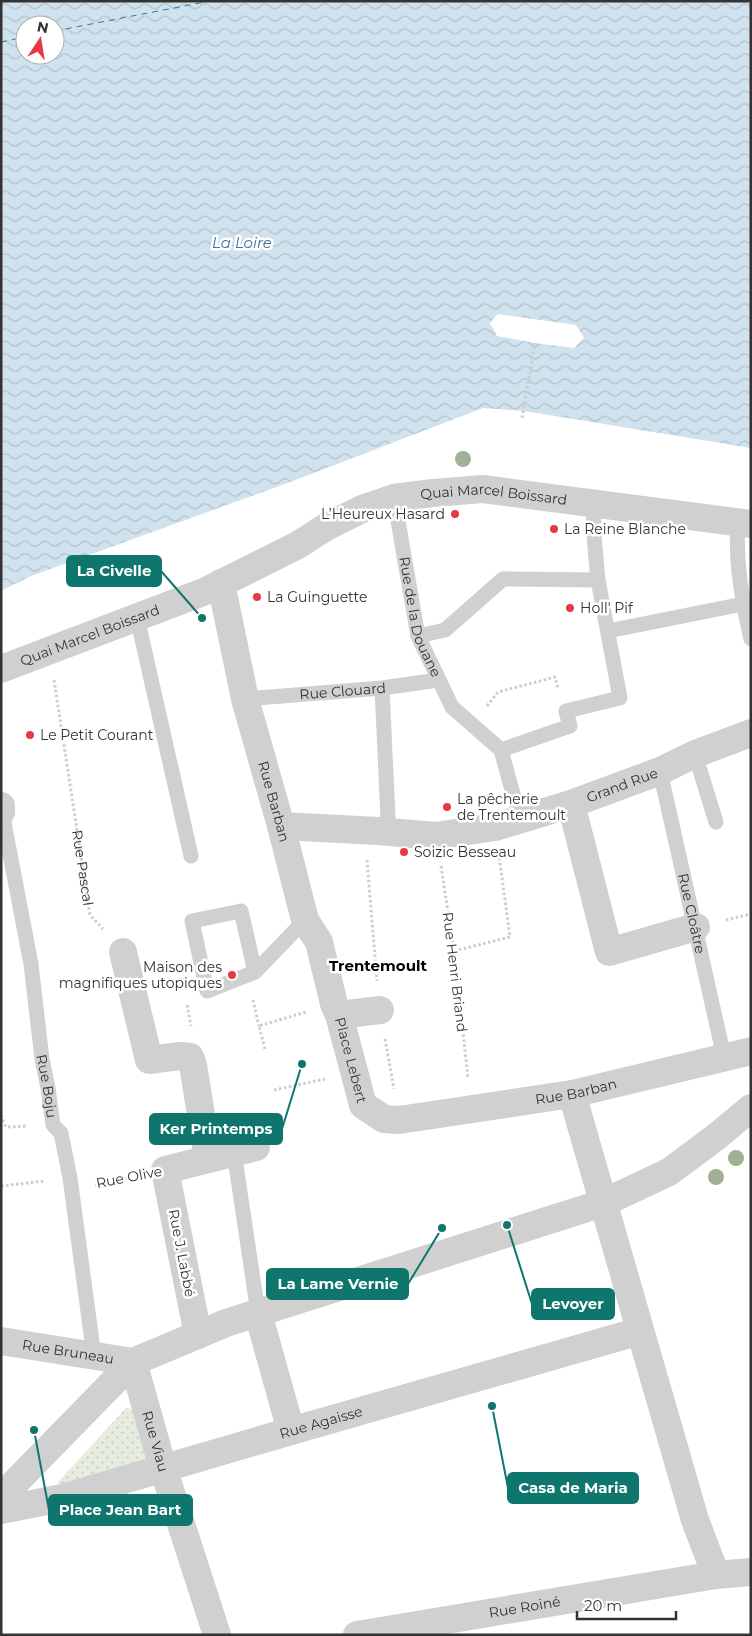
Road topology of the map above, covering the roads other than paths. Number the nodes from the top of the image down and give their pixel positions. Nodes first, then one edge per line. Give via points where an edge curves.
1 (394, 498) junction
2 (593, 503) junction
3 (744, 523) edge
4 (598, 580) junction
5 (221, 583) junction
6 (743, 604) junction
7 (137, 617) junction
8 (608, 631) junction
9 (418, 636) junction
10 (751, 639) edge
11 (1, 670) edge
12 (438, 680) junction
13 (382, 688) junction
14 (245, 699) junction
15 (751, 733) edge
16 (501, 750) junction
17 (695, 754) junction
18 (660, 771) junction
19 (571, 804) junction
20 (2, 810) edge
21 (716, 822) dead end
22 (508, 823) junction
23 (281, 826) junction
24 (378, 830) junction
25 (191, 856) dead end
26 (305, 920) junction
27 (696, 927) junction
28 (123, 952) road end
29 (255, 972) junction
30 (337, 1010) junction
31 (380, 1010) road end
32 (751, 1051) edge
33 (724, 1057) junction
34 (572, 1094) junction
35 (751, 1108) edge
36 (399, 1120) joint
37 (233, 1152) junction
38 (166, 1170) joint
39 (603, 1203) junction
40 (258, 1313) junction
41 (640, 1331) junction
42 (198, 1335) junction
43 (1, 1342) edge
44 (94, 1356) junction
45 (133, 1362) junction
46 (291, 1430) junction
47 (163, 1468) junction
48 (1, 1497) edge
49 (1, 1510) edge
50 (751, 1572) edge
51 (716, 1575) junction
52 (217, 1635) edge
53 (357, 1635) edge

1 - 2 street, Quai Marcel Boissard via 483,489
1 - 5 street, Quai Marcel Boissard via 362,509
1 - 9 lane, Rue de la Douane
2 - 3 street, Quai Marcel Boissard
2 - 4 lane
3 - 6 lane via 736,548
4 - 8 lane
4 - 9 lane via 503,579 444,630
5 - 7 street, Quai Marcel Boissard
5 - 14 street, Rue Barban
6 - 8 lane
6 - 10 lane
7 - 11 street, Quai Marcel Boissard
7 - 25 lane
8 - 16 lane via 620,698 566,711 570,726
9 - 12 lane, Rue de la Douane
12 - 13 lane, Rue Clouard
12 - 16 lane, Rue de la Douane via 452,708
13 - 14 lane, Rue Clouard
13 - 24 lane via 388,818
14 - 23 street, Rue Barban
15 - 17 street, Grand Rue
16 - 22 lane
17 - 18 street, Grand Rue
17 - 21 lane
18 - 19 street, Grand Rue
18 - 27 lane, Rue Cloâtre
19 - 22 street, Grand Rue
19 - 27 street via 609,952
20 - 44 lane, Rue Boju via 31,964 53,1125 61,1133 70,1178
22 - 24 street, Grand Rue via 436,836
23 - 24 street, Grand Rue
23 - 26 street, Rue Barban
26 - 29 lane
26 - 30 street, Rue Barban via 319,942
27 - 33 lane, Rue Cloâtre
28 - 37 street via 149,1060 190,1057
29 - 29 lane via 207,991 192,921 241,911
30 - 31 street, Place Lebert
30 - 36 street, Place Lebert via 363,1105 384,1119
32 - 33 street, Rue Barban
33 - 34 street, Rue Barban
34 - 36 street, Rue Barban
34 - 39 street
35 - 39 street via 669,1172
37 - 38 street, Rue Olive
37 - 40 lane
38 - 42 street, Rue J. Labbé
39 - 40 street
39 - 41 street
40 - 42 street
40 - 46 street
41 - 46 street, Rue Agaisse
41 - 51 street via 695,1520
42 - 45 street
43 - 44 street, Rue Bruneau
44 - 45 street, Rue Bruneau
45 - 47 street, Rue Viau
45 - 48 street
46 - 47 street, Rue Agaisse
47 - 49 street, Rue Agaisse via 62,1498
47 - 52 street, Rue Viau
50 - 51 street, Rue Roiné
51 - 53 street, Rue Roiné

